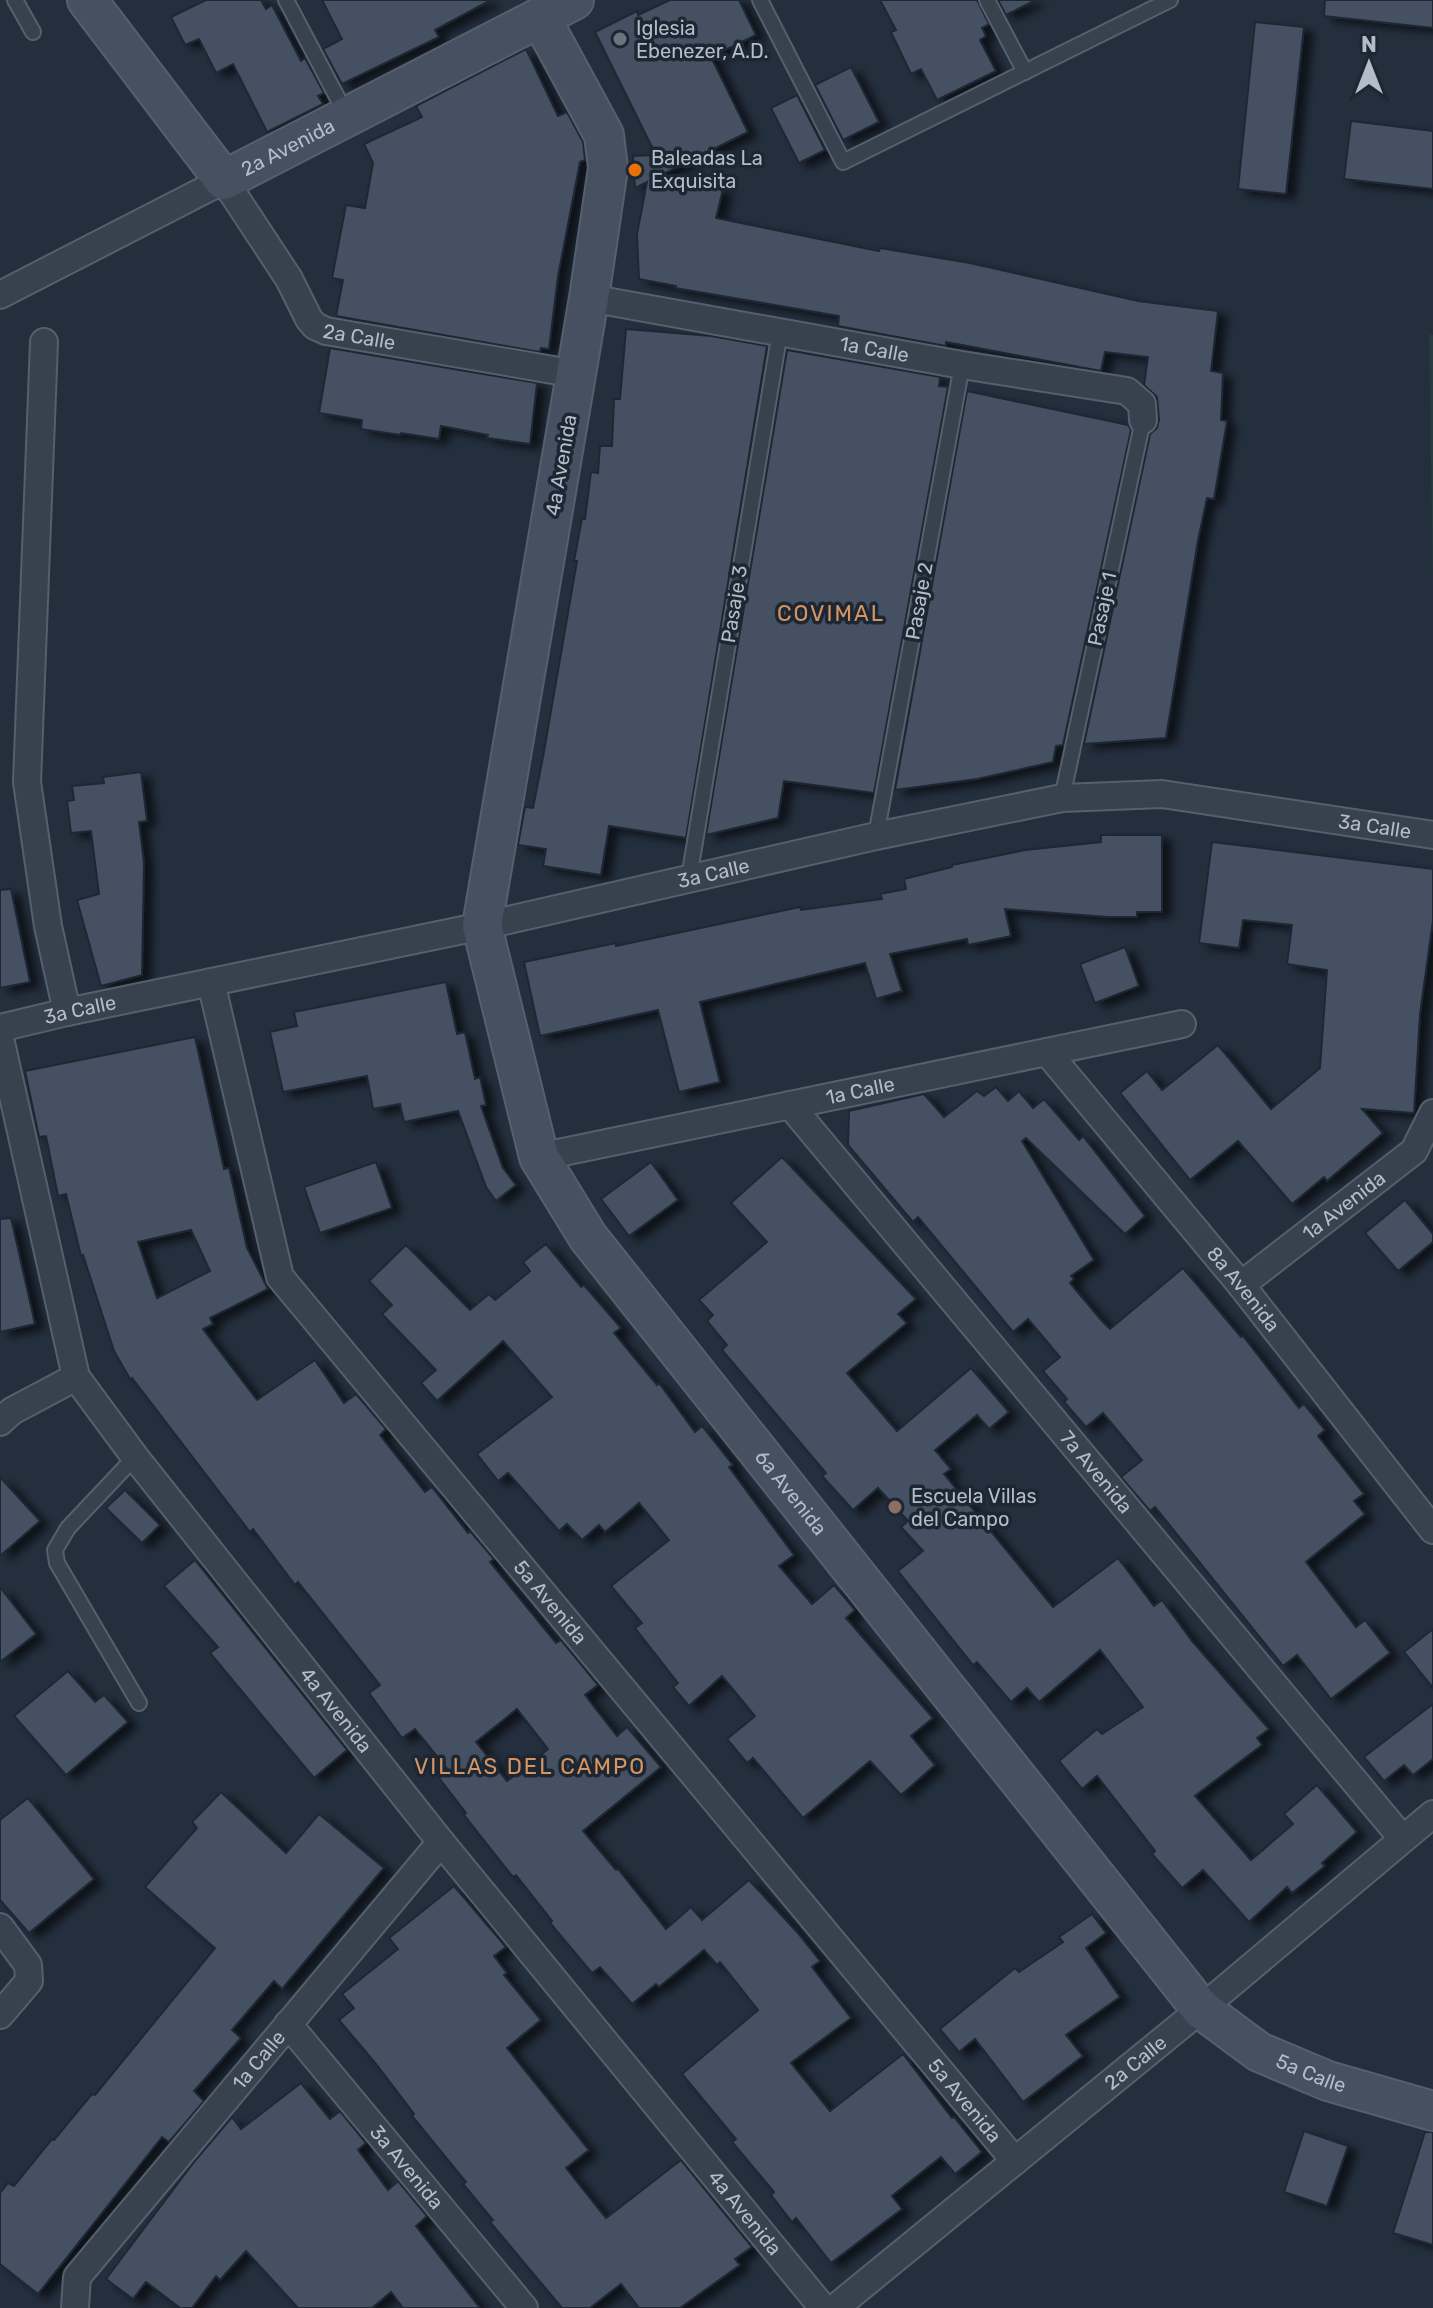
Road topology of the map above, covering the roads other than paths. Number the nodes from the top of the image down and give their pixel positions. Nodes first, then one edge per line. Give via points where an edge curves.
1 (15, 0) edge
2 (87, 0) edge
3 (286, 0) edge
4 (574, 0) edge
5 (760, 0) edge
6 (987, 0) edge
7 (1170, 0) edge
8 (536, 9) edge
9 (33, 32) dead end
10 (1025, 72) junction
11 (347, 116) junction
12 (224, 180) junction
13 (0, 295) edge
14 (589, 298) junction
15 (780, 331) junction
16 (44, 342) dead end
17 (962, 365) junction
18 (576, 374) junction
19 (1143, 420) joint
20 (1062, 798) junction
21 (1433, 835) edge
22 (876, 836) junction
23 (689, 878) junction
24 (482, 926) junction
25 (211, 982) junction
26 (67, 1012) junction
27 (1182, 1024) dead end
28 (0, 1028) edge
29 (0, 1038) edge
30 (1047, 1052) junction
31 (790, 1105) junction
32 (1433, 1113) edge
33 (539, 1157) junction
34 (1241, 1285) junction
35 (76, 1377) junction
36 (0, 1422) edge
37 (135, 1457) junction
38 (1433, 1530) edge
39 (139, 1703) dead end
40 (1433, 1814) edge
41 (1402, 1838) junction
42 (441, 1842) junction
43 (0, 1927) edge
44 (1201, 2009) junction
45 (0, 2015) edge
46 (288, 2024) junction
47 (1433, 2111) edge
48 (1015, 2161) junction
49 (75, 2308) edge
50 (524, 2308) edge
51 (823, 2308) edge
52 (835, 2308) edge

1 - 9 lane
2 - 12 street
3 - 11 lane
4 - 8 street, 2a Avenida
5 - 10 lane via 843,162
6 - 10 lane
7 - 10 lane
8 - 11 street, 2a Avenida
8 - 14 street, 4a Avenida via 607,146
11 - 12 street, 2a Avenida
12 - 13 street, 2a Avenida
12 - 18 street, 2a Calle via 315,326
14 - 15 street, 1a Calle
14 - 18 street, 4a Avenida
15 - 17 street, 1a Calle
15 - 23 lane, Pasaje 3
16 - 26 street via 27,782
17 - 19 street, 1a Calle via 1127,391 1142,404
17 - 22 lane, Pasaje 2
18 - 24 street, 4a Avenida
19 - 20 lane, Pasaje 1
20 - 21 street, 3a Calle via 1162,794
20 - 22 street, 3a Calle
22 - 23 street, 3a Calle
23 - 24 street, 3a Calle
24 - 25 street, 3a Calle
24 - 33 street, 6a Avenida
25 - 26 street, 3a Calle
25 - 48 street, 5a Avenida via 280,1277
26 - 28 street, 3a Calle
27 - 30 street, 1a Calle
29 - 35 street, 4a Avenida
30 - 31 street, 1a Calle
30 - 34 street, 8a Avenida
31 - 33 street, 1a Calle
31 - 41 street, 7a Avenida
32 - 34 street, 1a Avenida via 1414,1151
33 - 44 street, 6a Avenida via 588,1237
34 - 38 street, 8a Avenida
35 - 36 street
35 - 37 street, 4a Avenida
37 - 39 lane via 68,1528 55,1550 57,1563
37 - 42 street, 4a Avenida
40 - 41 street, 2a Calle
41 - 44 street, 2a Calle
42 - 46 street, 1a Calle
42 - 51 street, 4a Avenida
43 - 45 street via 28,1965 29,1981
44 - 47 street, 5a Calle via 1259,2052 1328,2081
44 - 48 street, 2a Calle
46 - 49 street, 1a Calle via 77,2277
46 - 50 street, 3a Avenida
48 - 52 street, 2a Calle

